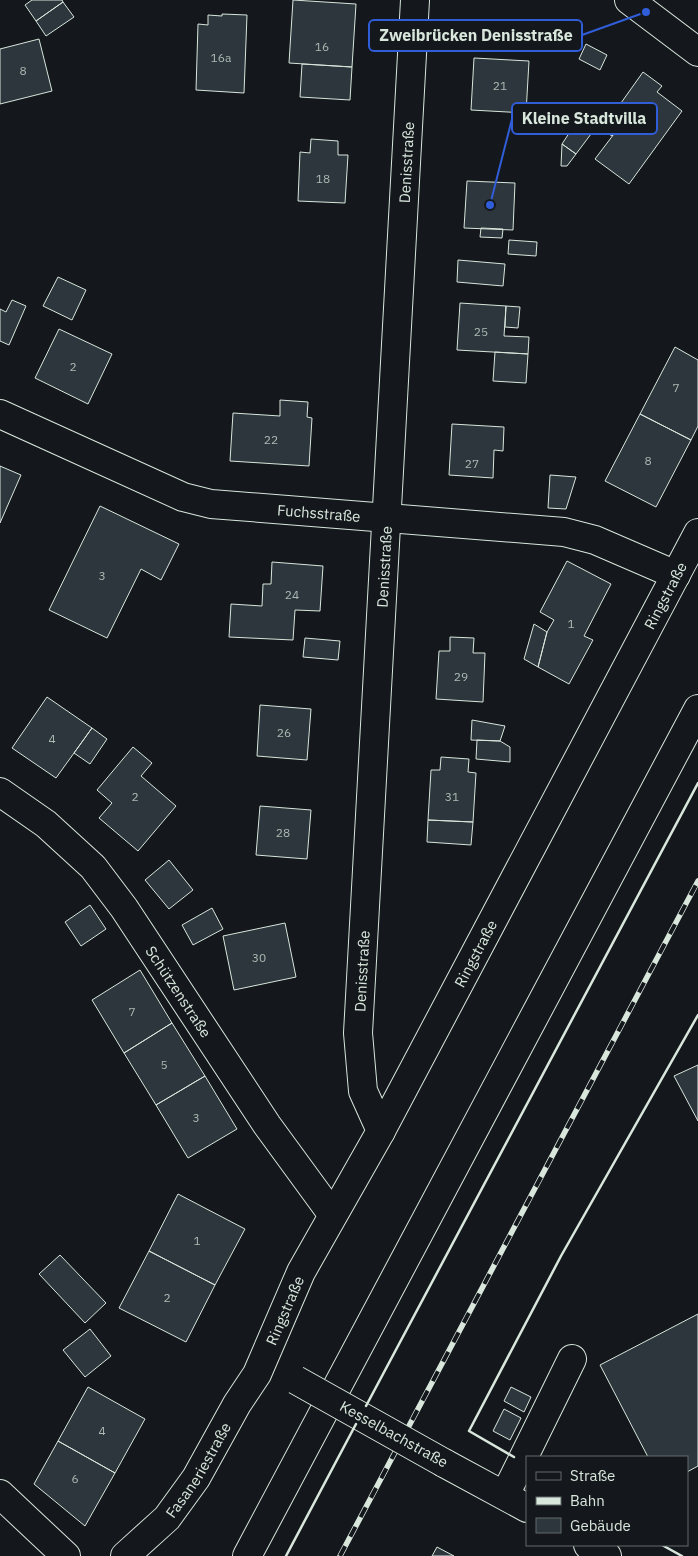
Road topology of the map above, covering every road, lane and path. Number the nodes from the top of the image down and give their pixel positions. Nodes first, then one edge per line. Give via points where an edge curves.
1 (415, 0) edge
2 (629, 0) edge
3 (698, 52) edge
4 (0, 414) edge
5 (387, 518) junction
6 (698, 533) edge
7 (676, 575) junction
8 (698, 709) edge
9 (0, 792) edge
10 (381, 1131) junction
11 (332, 1214) junction
12 (572, 1359) dead end
13 (257, 1374) junction
14 (534, 1456) edge
15 (526, 1476) edge
16 (0, 1494) edge
17 (516, 1502) edge
18 (590, 1546) edge
19 (66, 1556) edge
20 (126, 1556) edge
21 (247, 1556) edge
22 (608, 1556) edge

1 - 5 street, Denisstraße
2 - 3 street
4 - 5 street, Fuchsstraße via 192,499 211,504
5 - 7 street, Fuchsstraße via 564,532 595,540
5 - 10 street, Denisstraße via 358,1033 363,1091
6 - 7 street, Ringstraße
7 - 10 street, Ringstraße
8 - 21 street
9 - 11 street, Schützenstraße via 46,824 93,867 124,908 267,1125
10 - 11 street, Ringstraße
11 - 13 street, Ringstraße via 301,1272
12 - 14 street
13 - 17 street, Kesselbachstraße, bridge via 280,1374 296,1380
13 - 20 street, Fasaneriestraße via 190,1486 167,1518
15 - 17 street
16 - 19 street
18 - 22 street

